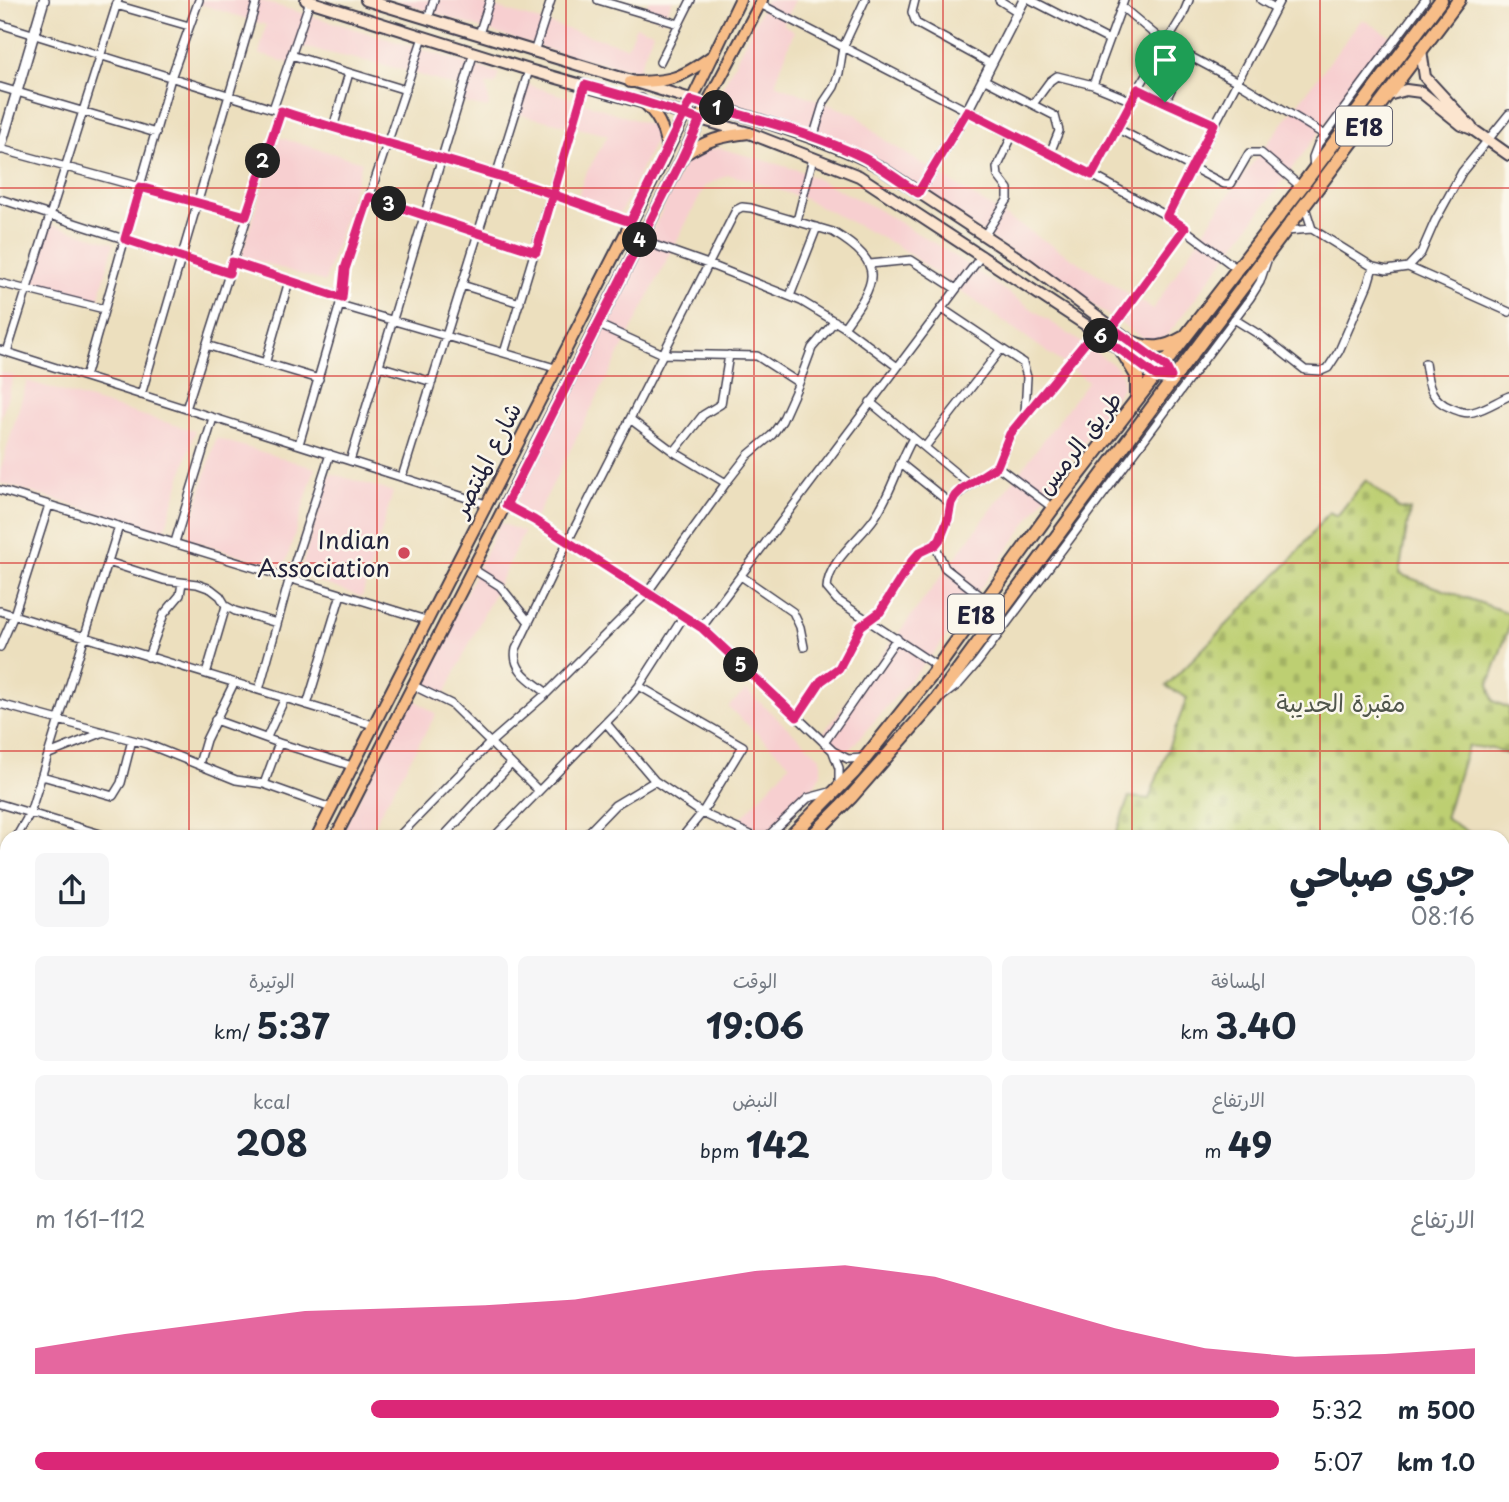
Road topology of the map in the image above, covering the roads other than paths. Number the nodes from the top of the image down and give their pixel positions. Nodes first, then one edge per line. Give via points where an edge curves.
1 (44, 0) edge
2 (199, 0) edge
3 (257, 0) edge
4 (366, 0) edge
5 (434, 0) edge
6 (490, 0) edge
7 (551, 0) edge
8 (598, 0) edge
9 (691, 0) edge
10 (740, 0) edge
11 (865, 0) edge
12 (999, 0) edge
13 (1024, 0) edge
14 (1031, 0) edge
15 (1189, 0) edge
16 (1261, 0) edge
17 (1425, 0) edge
18 (1441, 0) edge
19 (1459, 0) edge
20 (308, 1) edge
21 (914, 1) edge
22 (117, 2) edge
23 (761, 2) edge
24 (1123, 4) edge
25 (1278, 4) edge
26 (1018, 12) junction
27 (428, 19) junction
28 (0, 24) edge
29 (679, 24) junction
30 (190, 26) junction
31 (35, 34) junction
32 (479, 34) junction
33 (423, 37) junction
34 (1109, 40) junction
35 (1165, 43) junction
36 (843, 47) junction
37 (1421, 50) junction
38 (474, 52) junction
39 (534, 52) junction
40 (101, 54) junction
41 (714, 54) junction
42 (291, 55) junction
43 (1187, 56) junction
44 (660, 62) dead end
45 (991, 64) junction
46 (529, 70) junction
47 (349, 73) junction
48 (172, 78) junction
49 (983, 79) junction
50 (1236, 80) junction
51 (630, 82) junction
52 (585, 85) junction
53 (1093, 85) junction
54 (0, 87) edge
55 (1138, 89) junction
56 (406, 90) junction
57 (16, 92) junction
58 (227, 95) junction
59 (1388, 95) junction
60 (641, 100) junction
61 (691, 100) junction
62 (1132, 101) junction
63 (1165, 102) junction
64 (1033, 104) junction
65 (706, 105) junction
66 (277, 110) junction
67 (967, 111) junction
68 (83, 112) junction
69 (684, 114) junction
70 (1509, 114) edge
71 (700, 120) junction
72 (1214, 124) junction
73 (333, 128) junction
74 (1118, 129) junction
75 (1472, 129) junction
76 (156, 133) junction
77 (749, 133) junction
78 (1013, 134) junction
79 (1325, 135) junction
80 (813, 138) junction
81 (1489, 141) junction
82 (388, 144) junction
83 (668, 148) junction
84 (0, 149) edge
85 (1050, 153) junction
86 (684, 155) junction
87 (1509, 155) edge
88 (813, 158) junction
89 (442, 159) junction
90 (66, 167) junction
91 (1191, 168) junction
92 (1314, 169) junction
93 (496, 175) junction
94 (1092, 175) junction
95 (140, 187) junction
96 (1301, 187) junction
97 (918, 193) junction
98 (553, 195) junction
99 (369, 197) junction
100 (0, 199) edge
101 (197, 202) junction
102 (1305, 206) junction
103 (50, 215) junction
104 (424, 215) junction
105 (246, 216) junction
106 (1167, 216) junction
107 (797, 221) junction
108 (630, 222) junction
109 (817, 227) junction
110 (1185, 228) junction
111 (1312, 229) junction
112 (1286, 231) junction
113 (478, 233) junction
114 (984, 236) junction
115 (125, 239) junction
116 (640, 240) junction
117 (536, 252) junction
118 (1269, 253) junction
119 (982, 255) junction
120 (181, 257) junction
121 (232, 262) junction
122 (708, 264) junction
123 (870, 264) junction
124 (1028, 265) junction
125 (1373, 267) junction
126 (1408, 267) junction
127 (1236, 268) junction
128 (229, 273) junction
129 (289, 281) junction
130 (0, 283) edge
131 (462, 285) junction
132 (956, 289) junction
133 (28, 290) junction
134 (790, 296) junction
135 (341, 301) junction
136 (520, 303) junction
137 (941, 308) junction
138 (104, 309) junction
139 (1509, 312) edge
140 (1234, 319) junction
141 (393, 320) junction
142 (835, 321) junction
143 (597, 324) junction
144 (844, 327) junction
145 (1112, 328) junction
146 (1095, 331) junction
147 (446, 336) junction
148 (1186, 337) junction
149 (206, 345) junction
150 (1127, 347) junction
151 (1001, 349) junction
152 (4, 351) edge
153 (504, 353) junction
154 (663, 354) junction
155 (729, 355) junction
156 (1425, 363) dead end
157 (265, 364) junction
158 (379, 366) junction
159 (896, 366) junction
160 (555, 368) junction
161 (1168, 375) junction
162 (85, 377) junction
163 (319, 379) junction
164 (432, 382) junction
165 (799, 383) junction
166 (141, 395) junction
167 (1509, 396) edge
168 (1136, 401) junction
169 (870, 402) junction
170 (186, 409) junction
171 (1025, 414) junction
172 (213, 418) junction
173 (630, 419) junction
174 (913, 438) junction
175 (299, 444) junction
176 (925, 447) junction
177 (674, 452) junction
178 (330, 454) junction
179 (350, 461) junction
180 (900, 463) junction
181 (997, 466) junction
182 (402, 477) junction
183 (726, 483) junction
184 (969, 484) junction
185 (0, 490) edge
186 (951, 503) junction
187 (486, 504) junction
188 (49, 505) junction
189 (506, 505) junction
190 (1053, 508) junction
191 (119, 526) junction
192 (568, 541) junction
193 (175, 542) junction
194 (935, 545) junction
195 (108, 562) junction
196 (473, 569) junction
197 (741, 576) junction
198 (290, 577) junction
199 (182, 583) junction
200 (647, 593) junction
201 (341, 594) junction
202 (986, 600) junction
203 (226, 606) junction
204 (0, 611) edge
205 (14, 615) junction
206 (684, 616) junction
207 (426, 620) junction
208 (869, 620) junction
209 (529, 622) junction
210 (277, 623) junction
211 (702, 628) junction
212 (84, 637) junction
213 (897, 638) junction
214 (804, 647) dead end
215 (0, 648) edge
216 (148, 657) junction
217 (938, 667) junction
218 (206, 674) junction
219 (234, 682) junction
220 (639, 685) junction
221 (414, 686) junction
222 (259, 690) junction
223 (547, 693) junction
224 (285, 698) junction
225 (936, 700) junction
226 (0, 704) edge
227 (307, 705) junction
228 (797, 717) junction
229 (215, 720) junction
230 (59, 721) junction
231 (606, 723) junction
232 (373, 724) junction
233 (105, 732) junction
234 (267, 737) junction
235 (132, 740) junction
236 (279, 743) junction
237 (490, 743) junction
238 (824, 743) junction
239 (833, 751) junction
240 (49, 754) junction
241 (865, 758) junction
242 (199, 764) junction
243 (511, 764) junction
244 (352, 766) junction
245 (42, 776) junction
246 (655, 781) junction
247 (264, 784) junction
248 (837, 789) junction
249 (540, 791) junction
250 (0, 804) edge
251 (331, 807) junction
252 (30, 813) junction
253 (702, 813) junction
254 (21, 830) edge
255 (76, 830) edge
256 (320, 830) edge
257 (339, 830) edge
258 (405, 830) edge
259 (450, 830) edge
260 (501, 830) edge
261 (591, 830) edge
262 (688, 830) edge
263 (740, 830) edge
264 (774, 830) edge
265 (797, 830) edge
266 (818, 830) edge

1 - 31 street
2 - 30 street
3 - 58 street
4 - 27 main road
5 - 27 street
6 - 32 street
7 - 39 street
8 - 29 street
9 - 29 street
10 - 41 main road, شارع المنتصر
11 - 36 street
12 - 26 street
13 - 26 street
14 - 34 street
15 - 35 street
16 - 25 street
17 - 79 street
18 - 92 highway, طريق الرمس / E18
19 - 37 highway, طريق الرمس / E18
20 - 33 main road
20 - 42 street
21 - 45 street via 916,23
22 - 30 street
22 - 40 street
23 - 36 street
23 - 65 main road, شارع المنتصر
24 - 34 street
24 - 35 street
25 - 50 street
26 - 45 street
27 - 32 main road
28 - 31 street
29 - 44 street
30 - 48 street
31 - 40 street
31 - 57 street
32 - 39 main road
33 - 38 main road
33 - 56 street
34 - 53 street
35 - 43 street
35 - 55 street
36 - 67 street
36 - 80 street via 839,73
37 - 59 highway, طريق الرمس / E18
37 - 75 main road via 1425,77
38 - 46 main road
38 - 89 street
39 - 51 main road
40 - 48 street
40 - 68 street
41 - 51 main road via 687,74 663,82
41 - 61 main road, شارع المنتصر
42 - 47 street
42 - 66 street
43 - 50 street
43 - 63 street
45 - 49 street
46 - 52 main road
46 - 93 street
47 - 56 street
47 - 73 street
48 - 58 street
48 - 76 street
49 - 64 street
49 - 67 street
50 - 72 street
50 - 79 street
51 - 61 main road
52 - 60 main road
52 - 98 street
53 - 62 street
53 - 64 street via 1057,76
54 - 57 street
55 - 62 street
55 - 63 street
56 - 82 street
57 - 68 street
57 - 84 street
58 - 66 street
58 - 101 street
59 - 75 main road via 1421,92
59 - 102 highway, طريق الرمس / E18
60 - 69 main road
60 - 83 main road via 657,115
61 - 65 main road
61 - 69 main road, شارع المنتصر
62 - 74 street
63 - 72 street
64 - 85 street via 1058,121
65 - 71 main road, شارع المنتصر
65 - 80 main road
66 - 73 street
66 - 105 street
67 - 78 street
67 - 97 street
68 - 76 street
68 - 90 street
69 - 71 main road
69 - 83 main road, شارع المنتصر
70 - 81 street
71 - 77 main road
71 - 86 main road, شارع المنتصر
72 - 91 street
73 - 82 street
74 - 91 street
74 - 94 street
75 - 81 main road
76 - 95 street
77 - 86 main road via 704,142
77 - 88 main road
78 - 85 street
78 - 114 street via 997,168 1008,199
79 - 92 street via 1315,150
80 - 97 main road via 880,167
81 - 87 main road
81 - 126 street via 1462,172 1421,253
82 - 89 street
82 - 99 street
83 - 108 main road, شارع المنتصر
84 - 90 street
85 - 94 street
86 - 116 main road, شارع المنتصر
88 - 107 street
88 - 119 main road via 859,176
89 - 93 street
89 - 104 street
90 - 95 street
90 - 103 street
91 - 96 street via 1228,185 1249,153 1261,153
91 - 106 street
92 - 96 highway, طريق الرمس / E18
93 - 98 street
93 - 113 street
94 - 106 street
95 - 101 street
95 - 115 street
96 - 127 highway, طريق الرمس / E18
97 - 114 main road
98 - 108 street
98 - 117 street
99 - 104 street
99 - 135 street via 345,269
100 - 103 street
101 - 105 street
101 - 120 street
102 - 111 street
102 - 112 highway, طريق الرمس / E18
103 - 115 street
103 - 133 street
104 - 113 street
104 - 141 street
105 - 121 street
106 - 110 street
107 - 109 street
107 - 122 street via 742,207 732,216
108 - 160 main road, شارع المنتصر
109 - 123 street via 845,239
109 - 134 street
110 - 127 street
110 - 145 street
111 - 112 street
111 - 125 street
112 - 118 highway, طريق الرمس / E18
113 - 117 street
113 - 131 street
114 - 124 main road
115 - 120 street
115 - 138 street
116 - 122 street
116 - 143 main road, شارع المنتصر
117 - 136 street
118 - 140 street via 1260,282
118 - 161 highway, طريق الرمس / E18
119 - 124 main road via 1016,274
119 - 132 street
119 - 146 main road
120 - 128 street
120 - 166 street
121 - 128 street
121 - 129 street
122 - 134 street
122 - 154 street
123 - 132 street via 911,260
123 - 144 street via 870,287
124 - 145 main road
125 - 126 street
125 - 140 street via 1339,351 1321,371 1305,370
126 - 139 street
127 - 148 highway, طريق الرمس / E18
128 - 149 street
129 - 135 street
129 - 157 street
130 - 133 street
131 - 136 street
131 - 147 street
132 - 137 street
133 - 138 street
133 - 152 street
134 - 142 street
135 - 141 street
135 - 163 street
136 - 153 street
137 - 151 street
137 - 159 street
138 - 162 street
140 - 225 street via 978,662 959,684
141 - 147 street
141 - 158 street
142 - 144 street
142 - 165 street via 812,348
143 - 154 street
143 - 189 main road, شارع المنتصر
144 - 159 street
145 - 150 main road
146 - 150 main road
146 - 171 street
147 - 153 street
147 - 164 street
148 - 150 highway via 1160,348
148 - 161 highway, طريق الرمس / E18
149 - 157 street
149 - 170 street
150 - 161 main road
150 - 168 highway via 1137,376
151 - 171 street via 1026,369
151 - 176 street
152 - 162 street
153 - 160 street
154 - 155 street
154 - 173 street
155 - 165 street via 757,356
155 - 177 street via 720,404 703,415
156 - 167 street via 1434,397 1447,407 1474,412
157 - 163 street
158 - 164 street
158 - 179 street
159 - 169 street
160 - 187 main road, شارع المنتصر
161 - 168 highway, طريق الرمس / E18
161 - 225 highway, طريق الرمس / E18
162 - 166 street
163 - 175 street
164 - 182 street
165 - 183 street via 772,435
166 - 170 street
168 - 190 highway, طريق الرمس / E18
169 - 174 street
169 - 197 street
170 - 172 street
171 - 181 street via 1010,434
172 - 175 street
172 - 193 street
173 - 177 street
173 - 192 street
174 - 176 street
174 - 180 street
175 - 178 street
176 - 184 street
177 - 183 street
178 - 179 street
178 - 198 street
179 - 182 street
180 - 186 street
180 - 208 street via 888,496 828,580 827,588 837,600
181 - 184 street
181 - 190 street
182 - 187 street
183 - 200 street
184 - 186 street
185 - 188 street
186 - 194 street
187 - 207 main road, شارع المنتصر
188 - 191 street
188 - 205 street
189 - 192 street
189 - 196 main road, شارع المنتصر
190 - 202 highway, طريق الرمس / E18
191 - 193 street
191 - 195 street
192 - 200 street
192 - 209 street
193 - 198 street
194 - 202 street via 944,568
194 - 208 street via 912,561 880,612
195 - 199 street
195 - 212 street
196 - 209 street via 500,586
196 - 221 main road, شارع المنتصر
197 - 211 street
197 - 214 street via 793,612
198 - 201 street
198 - 210 street
199 - 203 street via 211,589
199 - 216 street
200 - 206 street
200 - 223 street
201 - 207 street
201 - 227 street
202 - 217 highway, طريق الرمس / E18
203 - 210 street
203 - 218 street
204 - 205 street
205 - 212 street
205 - 215 street
206 - 211 street
206 - 220 street
207 - 232 main road, شارع المنتصر
208 - 213 street
208 - 228 street via 839,668 821,681
209 - 223 street via 516,649 515,663
210 - 222 street
211 - 228 street
212 - 216 street
212 - 230 street
213 - 217 street
213 - 238 street
216 - 218 street
217 - 241 highway, طريق الرمس / E18
218 - 219 street
219 - 222 street
219 - 229 street
220 - 231 street
220 - 253 street via 743,746
221 - 237 street via 451,704
221 - 257 main road, شارع المنتصر
222 - 224 street
223 - 237 street
224 - 227 street
224 - 234 street
225 - 266 highway, طريق الرمس / E18
226 - 230 street
227 - 232 street
228 - 238 street
229 - 234 street
229 - 242 street
230 - 233 street
230 - 240 street
231 - 246 street
231 - 249 street
232 - 244 main road, شارع المنتصر
233 - 235 street
233 - 240 street
234 - 236 street
235 - 242 street
235 - 245 street via 113,796
236 - 244 street
236 - 247 street
237 - 243 street
237 - 258 street
238 - 239 street
239 - 241 street via 848,759
239 - 248 street via 839,768
240 - 245 street
241 - 248 highway, طريق الرمس / E18
242 - 247 street via 236,780
243 - 249 street
243 - 259 street
244 - 251 main road, شارع المنتصر
245 - 252 street
246 - 253 street
246 - 261 street via 615,805
247 - 251 street
248 - 264 street via 808,798
248 - 265 highway, طريق الرمس / E18
249 - 260 street
250 - 252 street
251 - 256 main road, شارع المنتصر
252 - 254 street
252 - 255 street
253 - 262 street
253 - 263 street

